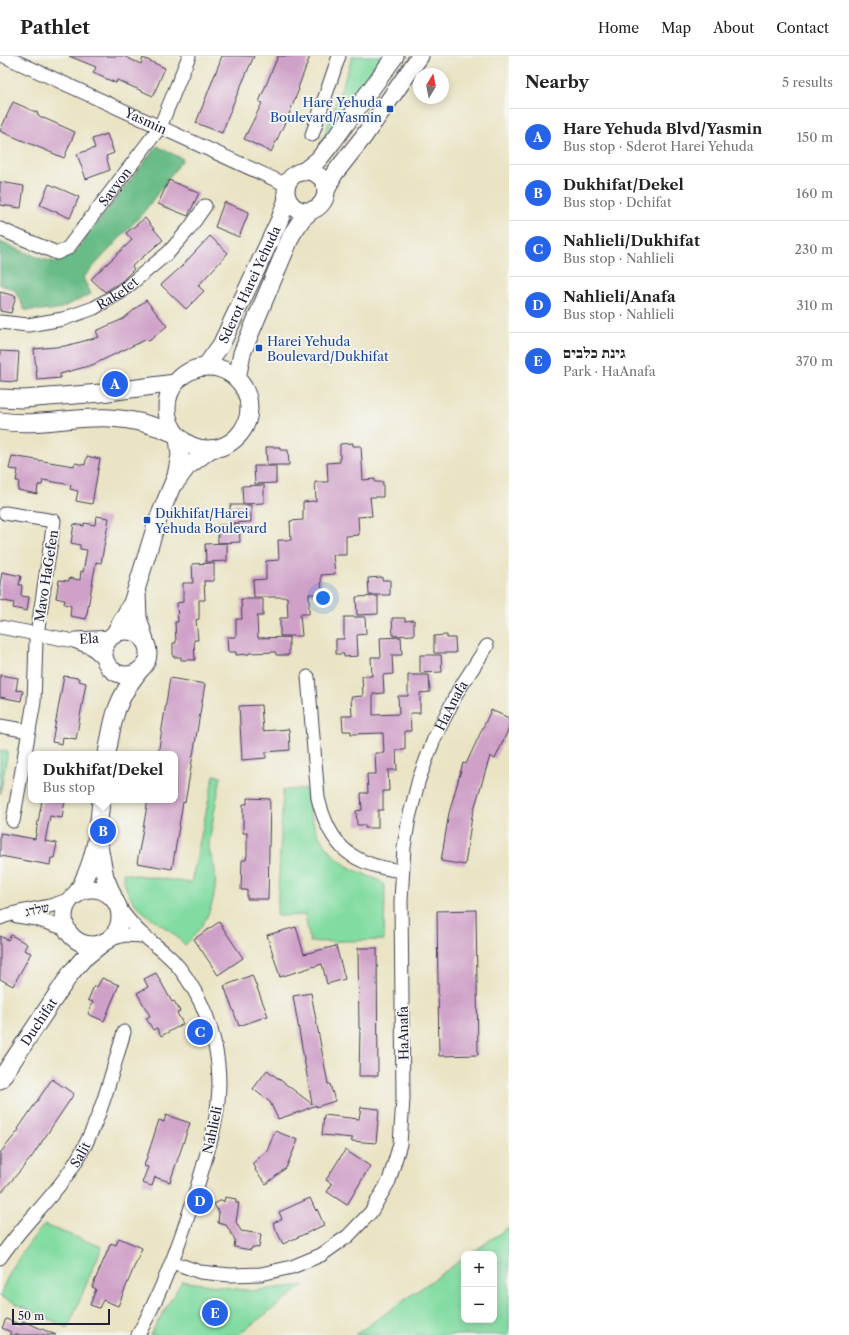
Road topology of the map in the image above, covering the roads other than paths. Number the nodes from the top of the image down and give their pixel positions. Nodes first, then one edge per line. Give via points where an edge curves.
1 (4, 56) edge
2 (188, 56) edge
3 (339, 56) edge
4 (395, 56) edge
5 (420, 56) edge
6 (160, 127) junction
7 (312, 135) dead end
8 (303, 172) junction
9 (326, 190) junction
10 (287, 192) junction
11 (205, 206) dead end
12 (312, 210) junction
13 (0, 229) edge
14 (0, 322) edge
15 (205, 367) junction
16 (237, 379) junction
17 (175, 383) junction
18 (0, 398) edge
19 (0, 421) edge
20 (177, 435) junction
21 (211, 450) junction
22 (172, 487) junction
23 (5, 512) dead end
24 (136, 591) junction
25 (0, 627) edge
26 (37, 634) junction
27 (112, 636) junction
28 (68, 639) junction
29 (145, 640) junction
30 (487, 646) dead end
31 (108, 664) junction
32 (139, 671) junction
33 (308, 677) dead end
34 (115, 714) junction
35 (0, 726) edge
36 (29, 731) junction
37 (108, 751) edge
38 (101, 803) edge
39 (13, 821) dead end
40 (98, 829) junction
41 (402, 871) junction
42 (74, 896) junction
43 (116, 903) junction
44 (0, 918) edge
45 (68, 931) junction
46 (144, 936) junction
47 (106, 941) junction
48 (64, 983) junction
49 (124, 1032) dead end
50 (0, 1080) edge
51 (0, 1258) edge
52 (172, 1262) junction
53 (138, 1335) edge

1 - 6 street, Yasmin
2 - 6 street, Savyon
3 - 7 street
4 - 8 street via 339,135 318,160
5 - 9 street via 334,174
6 - 10 street, Yasmin
6 - 13 street, Savyon via 68,248 57,253
8 - 9 street via 316,174 321,178
8 - 10 street via 293,176
9 - 12 street via 322,203
10 - 12 street via 290,204 295,208
10 - 15 street, Sderot Harei Yehuda via 280,218 221,345
11 - 14 street, Rakefet via 189,230 169,252 121,292 94,308 63,319 28,325
12 - 16 street, Sderot Harei Yehuda via 292,234 242,353
15 - 16 street via 228,372
15 - 17 street via 194,369
16 - 21 street via 245,390 249,416 244,429 235,440
17 - 18 street via 93,393 23,399
17 - 20 street via 166,408 169,422
19 - 20 street via 110,418 137,421
20 - 21 street via 188,444
20 - 22 street via 180,455
21 - 22 street via 187,467
22 - 24 street via 157,522
23 - 26 street, Mavo HaGefen via 54,521
24 - 27 street via 125,617
24 - 29 street via 138,618
25 - 26 street, Ela
26 - 28 street, Ela
26 - 36 street via 35,692
27 - 28 street, Ela
27 - 29 street via 130,631
27 - 31 street via 105,649
28 - 31 street, Ela via 92,648
29 - 32 street via 148,657 146,664
30 - 41 street, HaAnafa via 449,708 424,764 408,818
31 - 32 street via 116,672 126,675
31 - 34 street via 115,692
32 - 34 street via 123,692
33 - 41 street via 318,798 328,828 352,856 375,866
34 - 37 street
35 - 36 street
36 - 39 street
38 - 40 street
40 - 42 street via 91,864
40 - 43 street via 103,870
41 - 52 street, HaAnafa via 403,1099 400,1144 389,1181 375,1206 348,1236 321,1255 292,1267 261,1274 230,1276 200,1272
42 - 43 street via 84,891 97,890 109,895
42 - 44 street, שלדג via 64,902
42 - 45 street via 65,912
43 - 46 street, Nahlieli via 129,922
43 - 47 street via 119,922 114,934
44 - 45 street, שלדג via 15,916 36,919
45 - 47 street via 83,943 92,945
45 - 48 street, Duchifat via 70,963
46 - 47 street via 124,935
46 - 52 street, Nahlieli via 181,970 194,990 205,1012 217,1056 218,1100 214,1126 191,1211
47 - 48 street, Duchifat via 83,959
48 - 50 street, Duchifat
49 - 51 street, Salit via 104,1100 86,1144 62,1182
52 - 53 street, Nahlieli

